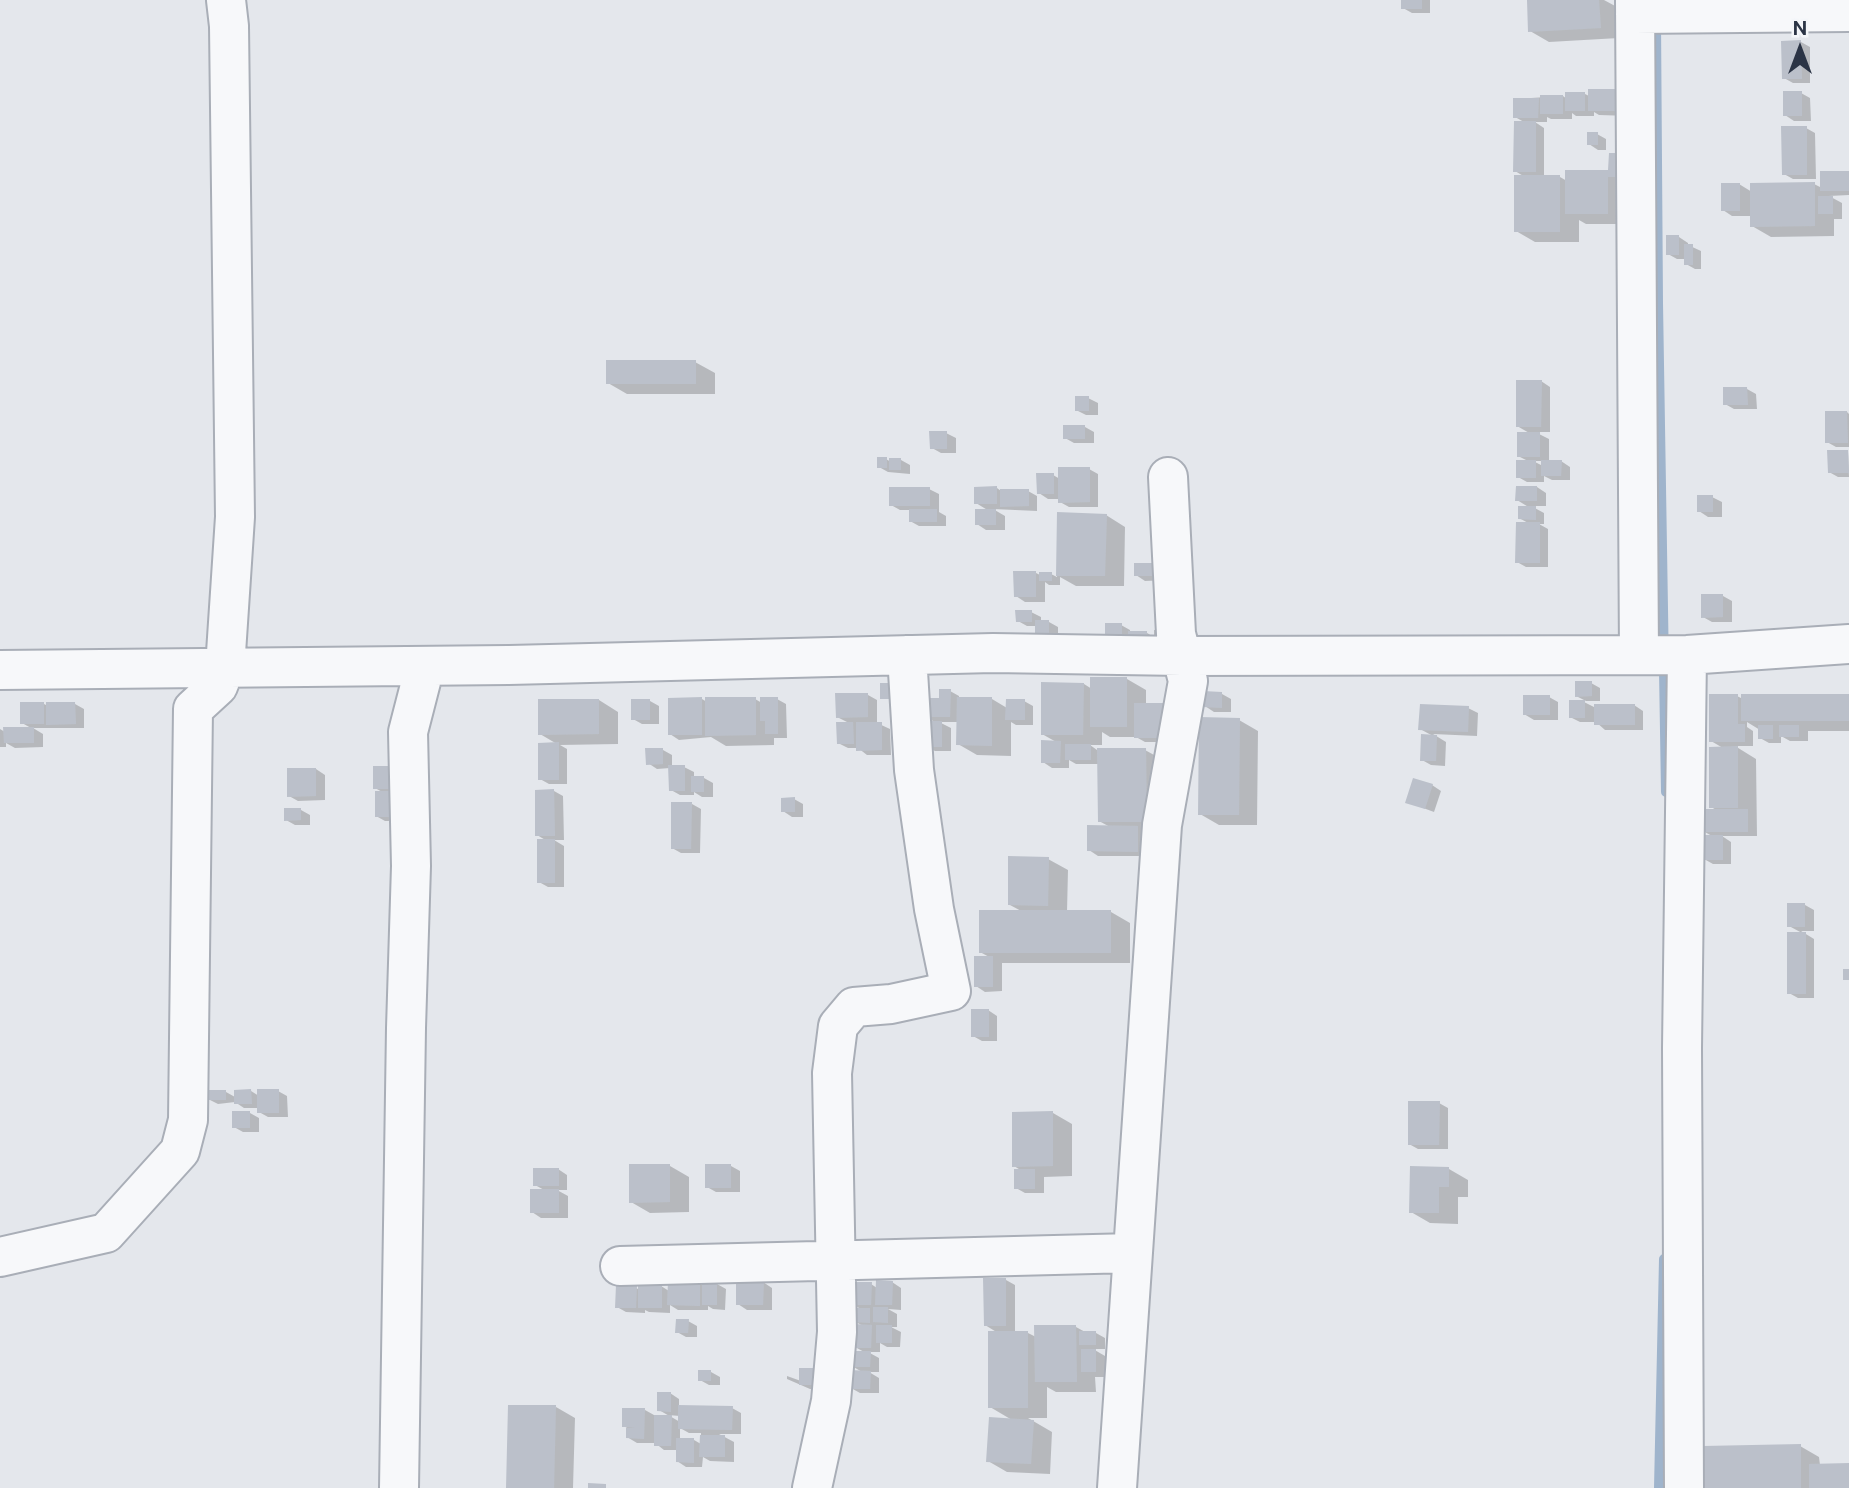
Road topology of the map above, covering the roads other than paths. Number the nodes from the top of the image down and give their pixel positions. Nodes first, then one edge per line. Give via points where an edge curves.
1 (226, 0) edge
2 (1635, 7) edge
3 (1849, 12) edge
4 (1168, 477) dead end
5 (1849, 645) edge
6 (908, 655) junction
7 (1639, 655) junction
8 (1687, 655) junction
9 (1182, 656) junction
10 (425, 666) junction
11 (225, 668) junction
12 (0, 670) edge
13 (1133, 1253) junction
14 (0, 1257) edge
15 (837, 1260) junction
16 (620, 1266) dead end
17 (399, 1488) edge
18 (812, 1488) edge
19 (1117, 1488) edge
20 (1684, 1488) edge

1 - 11 street via 235,517
2 - 3 street
2 - 7 street
4 - 9 street via 1176,634
5 - 8 street
6 - 9 street
6 - 10 street
6 - 15 street via 914,770 951,991 854,1007 838,1026 832,1073
7 - 8 street
7 - 9 street
8 - 20 street via 1682,1048
9 - 13 street via 1188,681 1162,825
10 - 11 street
10 - 17 street via 408,732 411,866
11 - 12 street
11 - 14 street via 218,686 193,709 188,1120 180,1151 106,1233
13 - 15 street
13 - 19 street
15 - 16 street
15 - 18 street via 831,1401

